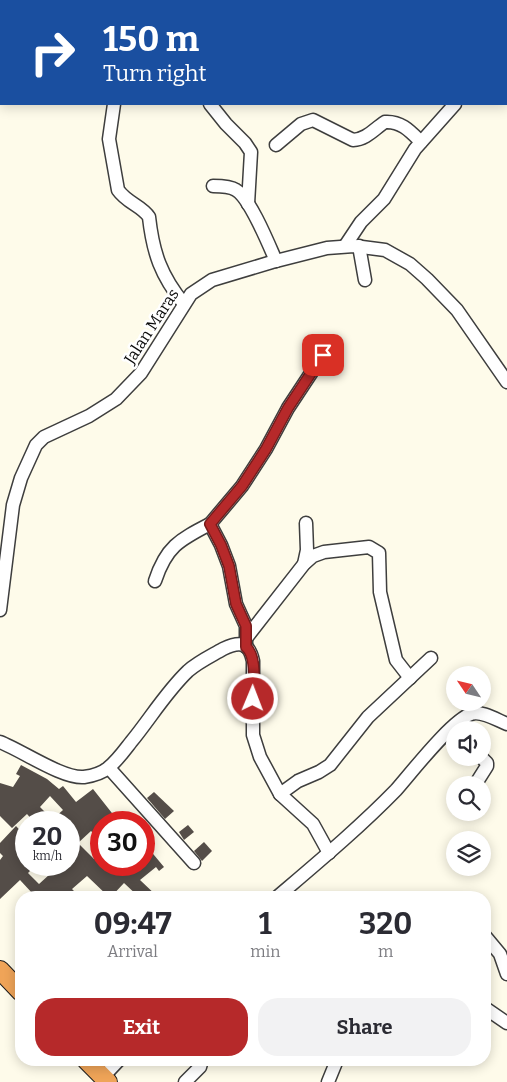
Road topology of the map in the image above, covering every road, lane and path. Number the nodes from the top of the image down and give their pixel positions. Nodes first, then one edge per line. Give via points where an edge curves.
1 (114, 105) edge
2 (211, 105) edge
3 (454, 105) edge
4 (421, 142) junction
5 (276, 145) dead end
6 (213, 186) dead end
7 (248, 204) junction
8 (345, 246) junction
9 (359, 246) junction
10 (276, 261) junction
11 (365, 280) dead end
12 (184, 304) junction
13 (323, 355) dead end
14 (507, 382) edge
15 (306, 523) dead end
16 (210, 524) junction
17 (304, 564) junction
18 (155, 581) dead end
19 (0, 610) edge
20 (247, 642) junction
21 (432, 658) dead end
22 (410, 678) junction
23 (463, 721) edge
24 (507, 724) edge
25 (446, 737) edge
26 (0, 742) edge
27 (109, 768) junction
28 (280, 794) junction
29 (329, 853) junction
30 (194, 863) dead end
31 (286, 891) edge
32 (491, 942) edge
33 (0, 970) edge
34 (507, 974) edge
35 (0, 984) edge
36 (15, 984) edge
37 (15, 1000) edge
38 (491, 1012) edge
39 (507, 1023) edge
40 (81, 1066) edge
41 (90, 1066) edge
42 (114, 1066) edge
43 (200, 1066) edge
44 (335, 1066) edge
45 (101, 1080) edge
46 (185, 1082) edge
47 (328, 1082) edge

1 - 12 street via 109,139 118,190 149,217 153,249 159,265 169,286
2 - 7 street via 251,152
3 - 4 street
4 - 5 street via 407,128 396,123 385,122 360,140 353,140 313,120 301,124
4 - 8 street via 384,199 360,222
6 - 7 street via 236,190
7 - 10 street
8 - 9 street, Jalan Maras
8 - 10 street, Jalan Maras
9 - 11 street
9 - 14 street, Jalan Maras via 396,254 427,279 457,310
10 - 12 street, Jalan Maras via 212,280 191,294
12 - 19 street, Jalan Maras via 141,373 116,399 44,437 36,445 13,505
13 - 16 street via 242,486
15 - 17 street
16 - 18 street via 168,552
16 - 20 street via 229,566 236,604 246,626
17 - 20 street
17 - 22 street via 324,552 369,547 379,553 380,592 396,660
20 - 27 street via 228,647 188,671
20 - 28 street via 253,661 253,735 260,757
21 - 22 street
22 - 28 street via 368,717 330,765
23 - 24 street via 470,714 479,713
25 - 29 street
26 - 27 street via 78,777
27 - 30 street
28 - 29 street via 313,824
29 - 31 street
32 - 34 street via 500,954
33 - 36 highway
35 - 37 highway
38 - 39 street
40 - 45 highway
41 - 45 highway
42 - 45 street
43 - 46 street
44 - 47 street

